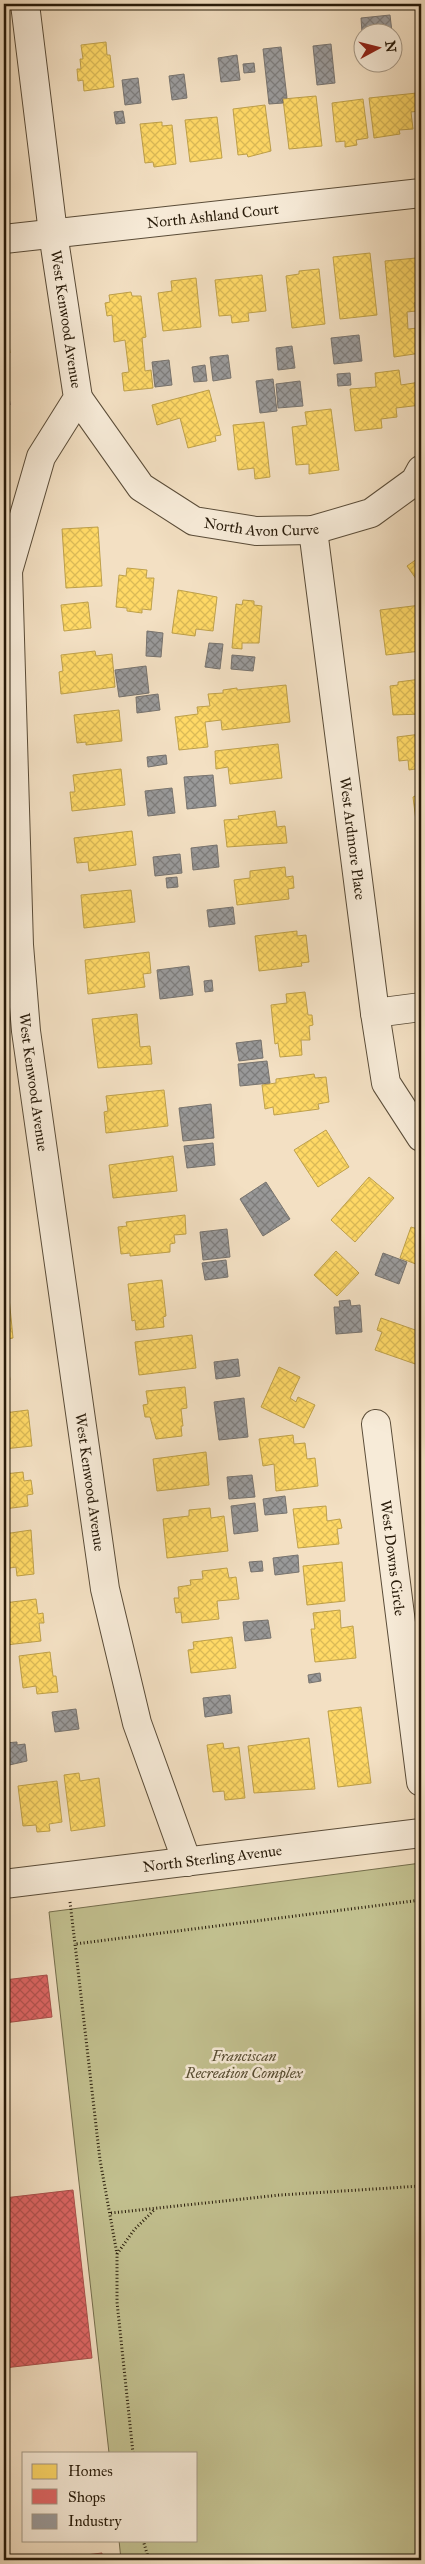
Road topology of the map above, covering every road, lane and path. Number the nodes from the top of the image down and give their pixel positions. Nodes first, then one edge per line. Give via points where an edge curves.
1 (25, 4) edge
2 (421, 193) edge
3 (53, 233) junction
4 (4, 239) edge
5 (78, 398) junction
6 (421, 470) edge
7 (313, 530) junction
8 (421, 1007) edge
9 (375, 1013) junction
10 (421, 1136) edge
11 (376, 1424) dead end
12 (421, 1782) edge
13 (421, 1833) edge
14 (187, 1862) junction
15 (4, 1884) edge
16 (69, 1895) dead end
17 (421, 1900) edge
18 (75, 1944) junction
19 (421, 2186) edge
20 (154, 2209) junction
21 (111, 2212) junction
22 (117, 2254) junction
23 (133, 2452) edge
24 (144, 2542) edge
25 (149, 2560) edge

1 - 3 street, West Kenwood Avenue
2 - 3 street, North Ashland Court
3 - 4 street, North Ashland Court
3 - 5 street, West Kenwood Avenue
5 - 7 street, North Avon Curve via 141,487 194,521 256,531
5 - 14 street, West Kenwood Avenue via 41,457 8,570 19,946 26,1031 105,1589 137,1724
6 - 7 street, North Avon Curve via 415,481 371,513
7 - 9 street, West Ardmore Place
8 - 9 street
9 - 10 street, West Ardmore Place via 386,1083
11 - 12 street, West Downs Circle
13 - 14 street, North Sterling Avenue
14 - 15 street, North Sterling Avenue
16 - 18 path
17 - 18 path
18 - 21 path via 100,2160
19 - 20 path via 280,2194
20 - 21 path
20 - 22 path
21 - 22 path
22 - 23 path via 117,2302
24 - 25 path

